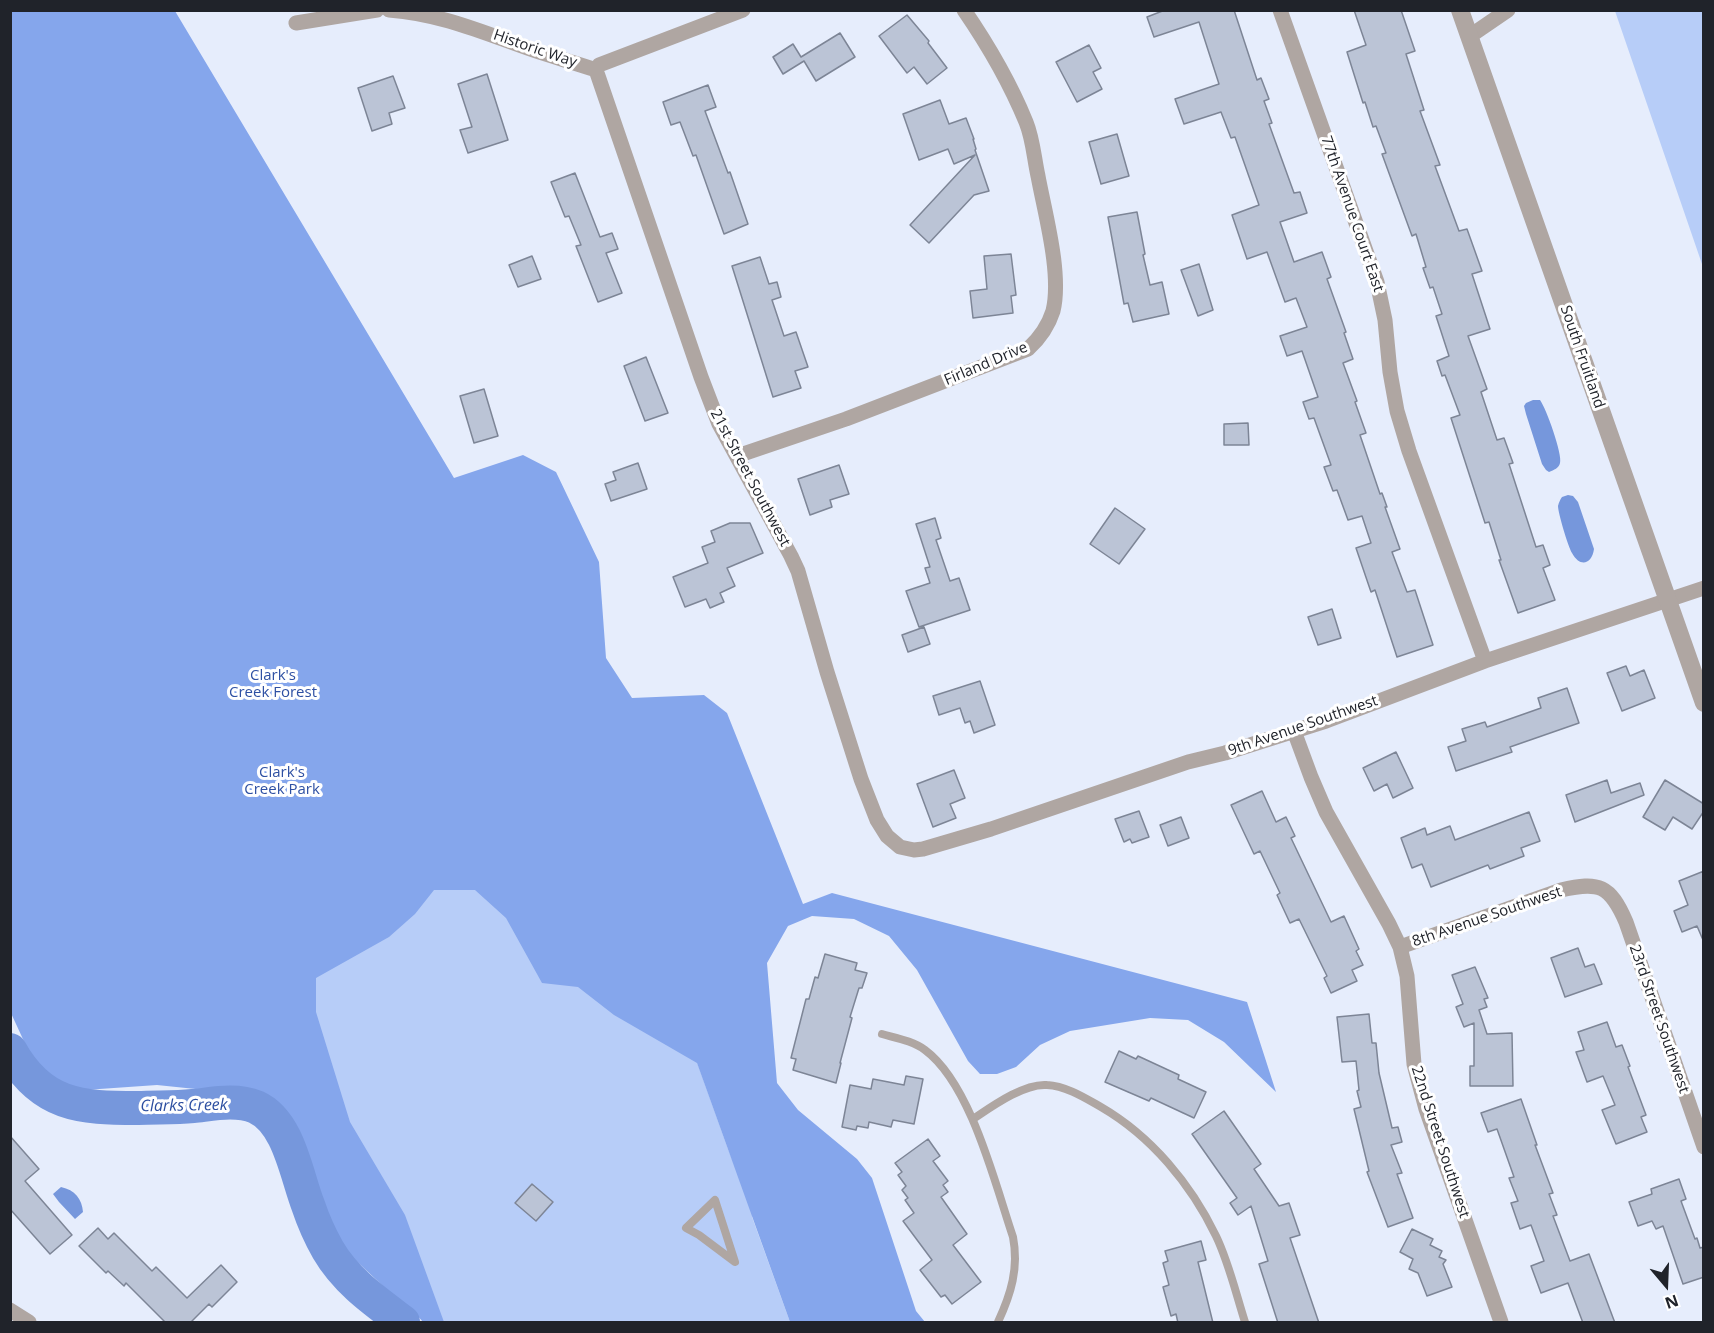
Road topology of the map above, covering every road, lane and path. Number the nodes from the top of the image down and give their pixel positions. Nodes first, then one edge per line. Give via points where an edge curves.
1 (377, 10) edge
2 (389, 10) edge
3 (744, 10) edge
4 (964, 10) edge
5 (1280, 10) edge
6 (1460, 10) edge
7 (1508, 10) edge
8 (296, 23) dead end
9 (1470, 36) junction
10 (596, 70) junction
11 (737, 456) junction
12 (1704, 588) edge
13 (1667, 600) junction
14 (1485, 661) junction
15 (1704, 703) edge
16 (1294, 731) junction
17 (900, 847) joint
18 (1609, 893) joint
19 (1400, 948) junction
20 (882, 1034) dead end
21 (973, 1119) junction
22 (1704, 1147) edge
23 (715, 1200) joint
24 (10, 1310) edge
25 (29, 1323) edge
26 (998, 1323) edge
27 (1245, 1323) edge
28 (1501, 1323) edge

1 - 8 street
2 - 10 street, Historic Way via 449,20
3 - 10 street, Historic Way via 599,65
4 - 11 street, Firland Drive via 1003,74 1027,125 1055,273 1049,323 1028,349 1012,356
5 - 14 street, 77th Avenue Court East via 1377,282 1397,411
6 - 9 street, South Fruitland
7 - 9 street
9 - 13 street, South Fruitland
10 - 11 street, 21st Street Southwest via 701,377 719,424
11 - 17 street, 21st Street Southwest via 798,571 870,804 882,830
12 - 13 street, 9th Avenue Southwest
13 - 14 street, 9th Avenue Southwest
13 - 15 street, South Fruitland
14 - 16 street, 9th Avenue Southwest
16 - 17 street, 9th Avenue Southwest via 946,843 914,850
16 - 19 street, 22nd Street Southwest via 1326,812
18 - 19 street, 8th Avenue Southwest via 1590,886 1561,890
18 - 22 street, 23rd Street Southwest via 1626,922
19 - 28 street, 22nd Street Southwest via 1407,976 1417,1078
20 - 21 lane via 925,1050 945,1070
21 - 26 lane via 1016,1253 1014,1283
21 - 27 lane via 1002,1100 1046,1084 1083,1097 1133,1129 1160,1154 1203,1211 1217,1238
23 - 23 lane via 686,1228 735,1262
24 - 25 street

